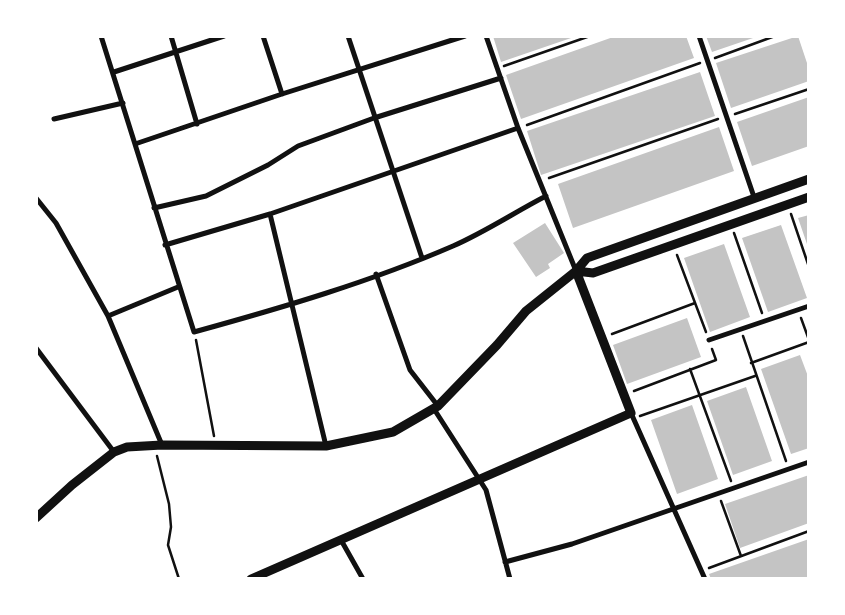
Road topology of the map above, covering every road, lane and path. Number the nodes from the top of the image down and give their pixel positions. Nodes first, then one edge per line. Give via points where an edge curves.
1 (101, 36) edge
2 (171, 36) edge
3 (224, 36) edge
4 (264, 36) edge
5 (348, 36) edge
6 (465, 36) edge
7 (486, 36) edge
8 (590, 36) edge
9 (699, 36) edge
10 (775, 36) edge
11 (176, 52) junction
12 (708, 60) junction
13 (497, 69) junction
14 (358, 70) junction
15 (114, 72) junction
16 (500, 78) junction
17 (809, 89) edge
18 (282, 94) junction
19 (123, 103) junction
20 (727, 116) junction
21 (374, 118) junction
22 (54, 119) dead end
23 (197, 124) junction
24 (518, 128) junction
25 (135, 144) junction
26 (393, 172) junction
27 (809, 179) edge
28 (540, 181) junction
29 (546, 196) junction
30 (754, 197) junction
31 (809, 197) edge
32 (36, 198) edge
33 (154, 208) junction
34 (790, 213) dead end
35 (270, 214) junction
36 (733, 231) dead end
37 (165, 245) junction
38 (676, 252) dead end
39 (422, 258) junction
40 (809, 267) edge
41 (576, 271) junction
42 (376, 274) junction
43 (178, 288) junction
44 (695, 303) junction
45 (293, 304) junction
46 (809, 306) edge
47 (798, 310) junction
48 (108, 316) junction
49 (765, 321) junction
50 (740, 329) junction
51 (194, 332) junction
52 (602, 337) junction
53 (709, 340) junction
54 (809, 341) edge
55 (36, 348) edge
56 (751, 363) junction
57 (690, 369) junction
58 (756, 376) junction
59 (624, 394) junction
60 (699, 395) junction
61 (436, 408) junction
62 (633, 416) junction
63 (158, 445) junction
64 (216, 445) junction
65 (326, 446) junction
66 (114, 452) junction
67 (809, 462) edge
68 (789, 469) junction
69 (480, 479) junction
70 (734, 488) junction
71 (719, 494) junction
72 (674, 509) junction
73 (36, 518) edge
74 (809, 531) edge
75 (341, 540) junction
76 (741, 556) junction
77 (505, 562) junction
78 (702, 570) junction
79 (179, 579) edge
80 (251, 579) edge
81 (363, 579) edge
82 (510, 579) edge
83 (705, 579) edge

1 - 15 street
2 - 11 street
3 - 11 street
4 - 18 street
5 - 14 street
6 - 14 street
7 - 13 street
8 - 13 path
9 - 12 street
10 - 12 path
11 - 15 street
11 - 23 street
12 - 20 street
12 - 24 path
13 - 16 street
14 - 18 street
14 - 21 street
15 - 19 street
16 - 21 street
16 - 24 street
17 - 20 path
18 - 23 street
19 - 22 street
19 - 25 street
20 - 28 path
20 - 30 street
21 - 26 street
21 - 33 street via 298,146 261,170 206,196
23 - 25 street
24 - 26 street
24 - 28 street
25 - 33 street
26 - 35 street
26 - 39 street
27 - 30 street
28 - 29 street
29 - 39 street via 482,231
29 - 41 street
30 - 41 street via 587,258
31 - 41 street via 593,273
32 - 48 street via 56,223
33 - 37 street
34 - 40 path
35 - 37 street
35 - 45 street
36 - 49 path
37 - 43 street
38 - 44 path
39 - 42 street
41 - 52 street
41 - 61 street via 526,311
42 - 45 street
42 - 61 street via 410,370
43 - 48 street
43 - 51 street
44 - 52 path
44 - 53 path
45 - 51 street
45 - 65 street
46 - 47 street
47 - 49 street
47 - 54 path
48 - 63 street
49 - 50 street
50 - 53 street
50 - 56 path
51 - 64 path
52 - 59 street
53 - 57 path via 716,360
54 - 56 path
55 - 66 street
56 - 58 path
57 - 59 path
57 - 60 path
58 - 60 path
58 - 68 path
59 - 62 street
60 - 62 path
60 - 70 path
61 - 65 street via 386,435
61 - 69 street
62 - 69 street
62 - 72 street
63 - 64 street
63 - 66 street via 132,446
63 - 79 path via 169,504 171,527 168,545
64 - 65 street
66 - 73 street via 72,484
67 - 68 street
68 - 70 street
69 - 75 street
69 - 77 street via 490,501
70 - 71 street
71 - 72 street
71 - 76 path
72 - 77 street via 572,544
72 - 78 street
74 - 76 path
75 - 80 street
75 - 81 street
76 - 78 path
77 - 82 street
78 - 83 street

